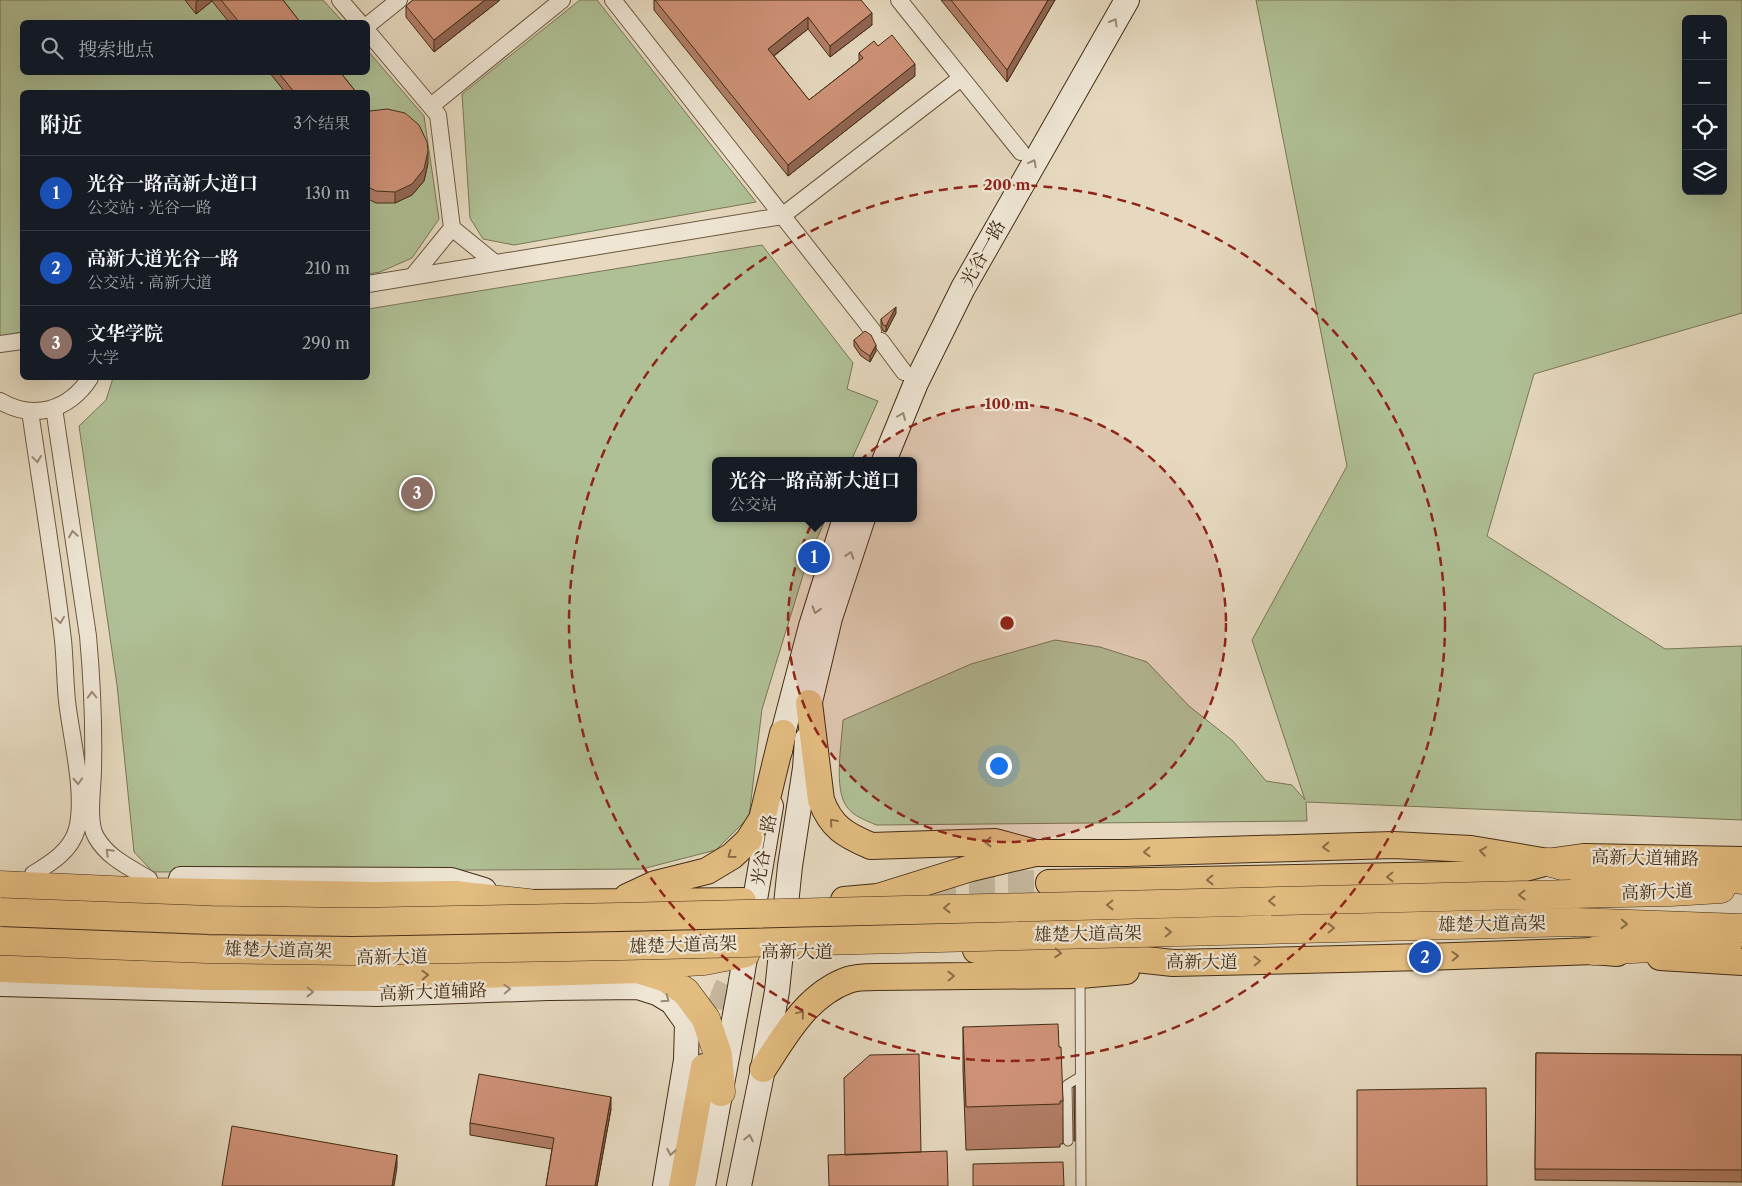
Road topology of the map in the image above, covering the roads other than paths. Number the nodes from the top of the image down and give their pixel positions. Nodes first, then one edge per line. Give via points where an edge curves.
1 (340, 0) edge
2 (399, 0) edge
3 (562, 0) edge
4 (613, 0) edge
5 (899, 0) edge
6 (1108, 0) edge
7 (1127, 0) edge
8 (357, 20) edge
9 (370, 23) edge
10 (370, 34) edge
11 (961, 78) junction
12 (431, 106) junction
13 (1021, 152) junction
14 (782, 216) junction
15 (452, 228) junction
16 (495, 263) junction
17 (412, 277) junction
18 (370, 284) edge
19 (20, 341) edge
20 (0, 344) edge
21 (904, 372) junction
22 (88, 380) edge
23 (0, 401) edge
24 (54, 408) junction
25 (30, 411) junction
26 (869, 457) edge
27 (886, 457) edge
28 (844, 522) edge
29 (862, 522) edge
30 (809, 703) junction
31 (783, 733) junction
32 (772, 801) junction
33 (800, 802) junction
34 (1035, 853) junction
35 (1742, 860) edge
36 (1548, 862) junction
37 (0, 872) edge
38 (33, 874) junction
39 (944, 877) junction
40 (149, 879) junction
41 (1742, 880) edge
42 (1049, 883) tunnel mouth
43 (0, 886) edge
44 (1742, 888) edge
45 (1571, 894) joint
46 (787, 900) junction
47 (754, 901) junction
48 (616, 902) junction
49 (528, 904) junction
50 (0, 905) edge
51 (0, 912) edge
52 (454, 912) junction
53 (1576, 922) joint
54 (1742, 928) edge
55 (0, 941) edge
56 (1742, 944) edge
57 (0, 950) edge
58 (953, 950) junction
59 (1594, 951) junction
60 (746, 952) junction
61 (781, 952) junction
62 (519, 955) junction
63 (1742, 962) edge
64 (1174, 964) junction
65 (636, 969) junction
66 (1080, 974) junction
67 (4, 983) edge
68 (704, 1067) tunnel mouth
69 (763, 1069) junction
70 (1080, 1077) junction
71 (720, 1100) junction
72 (754, 1114) junction
73 (1068, 1141) dead end
74 (665, 1186) edge
75 (682, 1186) edge
76 (703, 1186) edge
77 (739, 1186) edge
78 (1082, 1186) edge

1 - 8 street
2 - 9 street
3 - 12 street
4 - 14 street
5 - 11 street
6 - 13 main road, 光谷一路
27 -> 7 main road, 光谷一路 via 916,383 963,288
10 - 12 street
11 - 13 street
11 - 14 street
12 - 15 street via 438,115
13 - 21 main road, 光谷一路 via 951,278
14 - 16 street
14 - 21 street
15 - 16 street
15 - 17 street
16 - 17 street
17 - 18 street
19 - 20 street
21 - 26 main road, 光谷一路
22 - 24 street via 77,394
23 - 25 street
24 - 25 street
40 -> 24 street via 109,854 95,835 91,807 91,664
25 -> 38 street via 63,639 79,808 77,830 68,846 56,861
28 -> 31 main road, 光谷一路 via 811,626
30 -> 29 main road, 光谷一路 via 830,618
30 - 33 main road, 光谷一路
34 -> 30 main road via 995,842 871,846 838,828 827,815 821,800
31 - 32 main road, 光谷一路
31 -> 48 main road via 762,819 748,841 732,856 707,870 656,884
32 - 33 main road via 777,820 782,824 788,822
32 - 47 main road, 光谷一路
33 - 46 main road, 光谷一路
36 -> 34 main road via 1471,849 1393,845
34 - 39 main road
35 - 36 main road, 高新大道辅路 via 1584,857
36 - 41 highway via 1584,872 1699,872
36 -> 42 main road via 1503,874
37 - 38 main road
38 - 40 main road
39 - 46 main road via 864,899
39 - 58 main road via 918,904 916,926 922,935
40 - 49 main road via 451,880
43 - 49 highway via 373,896 455,894
44 - 45 highway, 高新大道
45 -> 51 highway, 雄楚大道高架, bridge via 353,922
46 - 47 main road
46 - 61 main road, 光谷一路
47 - 48 main road
47 - 60 main road, 光谷一路
48 - 49 main road
49 - 52 main road
50 - 52 main road via 214,913
52 - 62 main road via 517,912 535,925 540,935 535,944
53 -> 54 highway, 高新大道
55 -> 53 highway, 雄楚大道高架, bridge via 351,951
56 - 59 highway
57 - 62 main road, 高新大道 via 204,957
58 - 61 main road, 高新大道
58 -> 64 main road, 高新大道 via 1009,950
59 - 63 main road
64 -> 59 main road, 高新大道
60 - 61 main road, 高新大道
60 - 62 main road, 高新大道
60 - 65 highway via 704,962 670,962
60 - 71 main road, 光谷一路
61 - 69 main road, 光谷一路
64 - 66 main road
67 -> 65 highway via 205,976 376,977
65 - 71 highway via 666,978 686,992 706,1019 718,1055
69 -> 66 main road via 801,1012 831,988 850,979
66 - 70 lane
67 -> 74 main road, 高新大道辅路 via 376,994 638,986 672,1002 687,1023 686,1060
68 - 75 main road
69 - 72 main road, 光谷一路
70 - 73 lane via 1067,1085
70 - 78 lane
71 - 72 main road via 736,1082 742,1081 751,1091
71 - 76 main road, 光谷一路
77 -> 72 main road, 光谷一路

